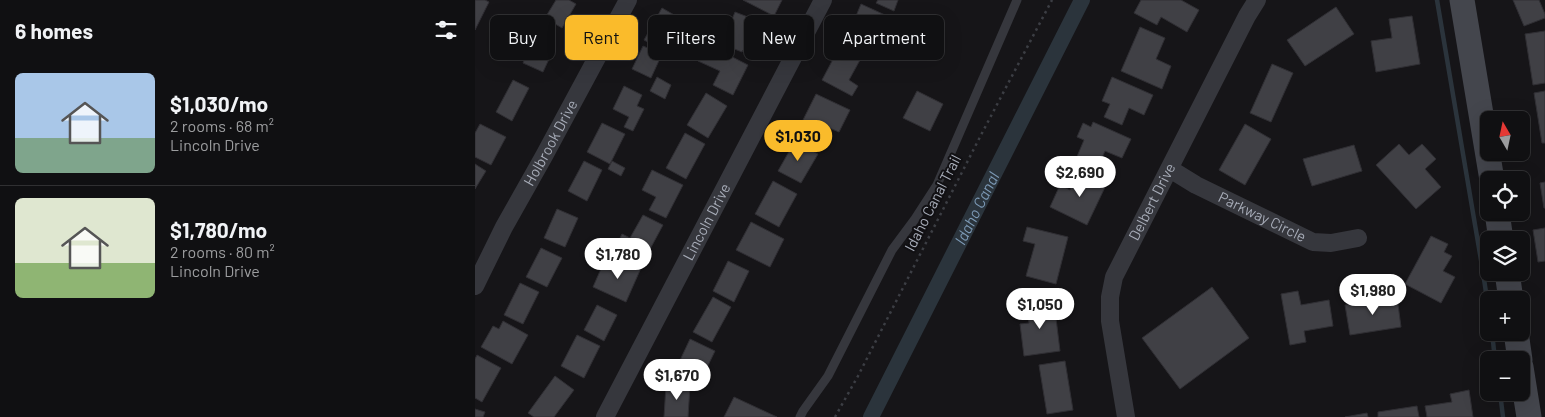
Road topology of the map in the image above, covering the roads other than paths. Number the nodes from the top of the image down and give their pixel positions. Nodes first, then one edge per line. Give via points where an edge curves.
1 (628, 0) edge
2 (823, 0) edge
3 (1017, 0) edge
4 (1257, 0) edge
5 (1462, 0) edge
6 (1170, 169) junction
7 (1490, 171) edge
8 (1358, 238) dead end
9 (475, 286) edge
10 (1526, 401) edge
11 (605, 417) edge
12 (800, 417) edge
13 (1127, 417) edge
14 (1529, 417) edge

1 - 9 street, Holbrook Drive
2 - 11 street, Lincoln Drive
3 - 12 lane via 937,185 891,250 828,376
4 - 6 street, Delbert Drive
5 - 7 street
6 - 8 street, Parkway Circle via 1313,242 1331,243
6 - 13 street, Delbert Drive via 1114,277 1110,297 1110,321
10 - 14 street

